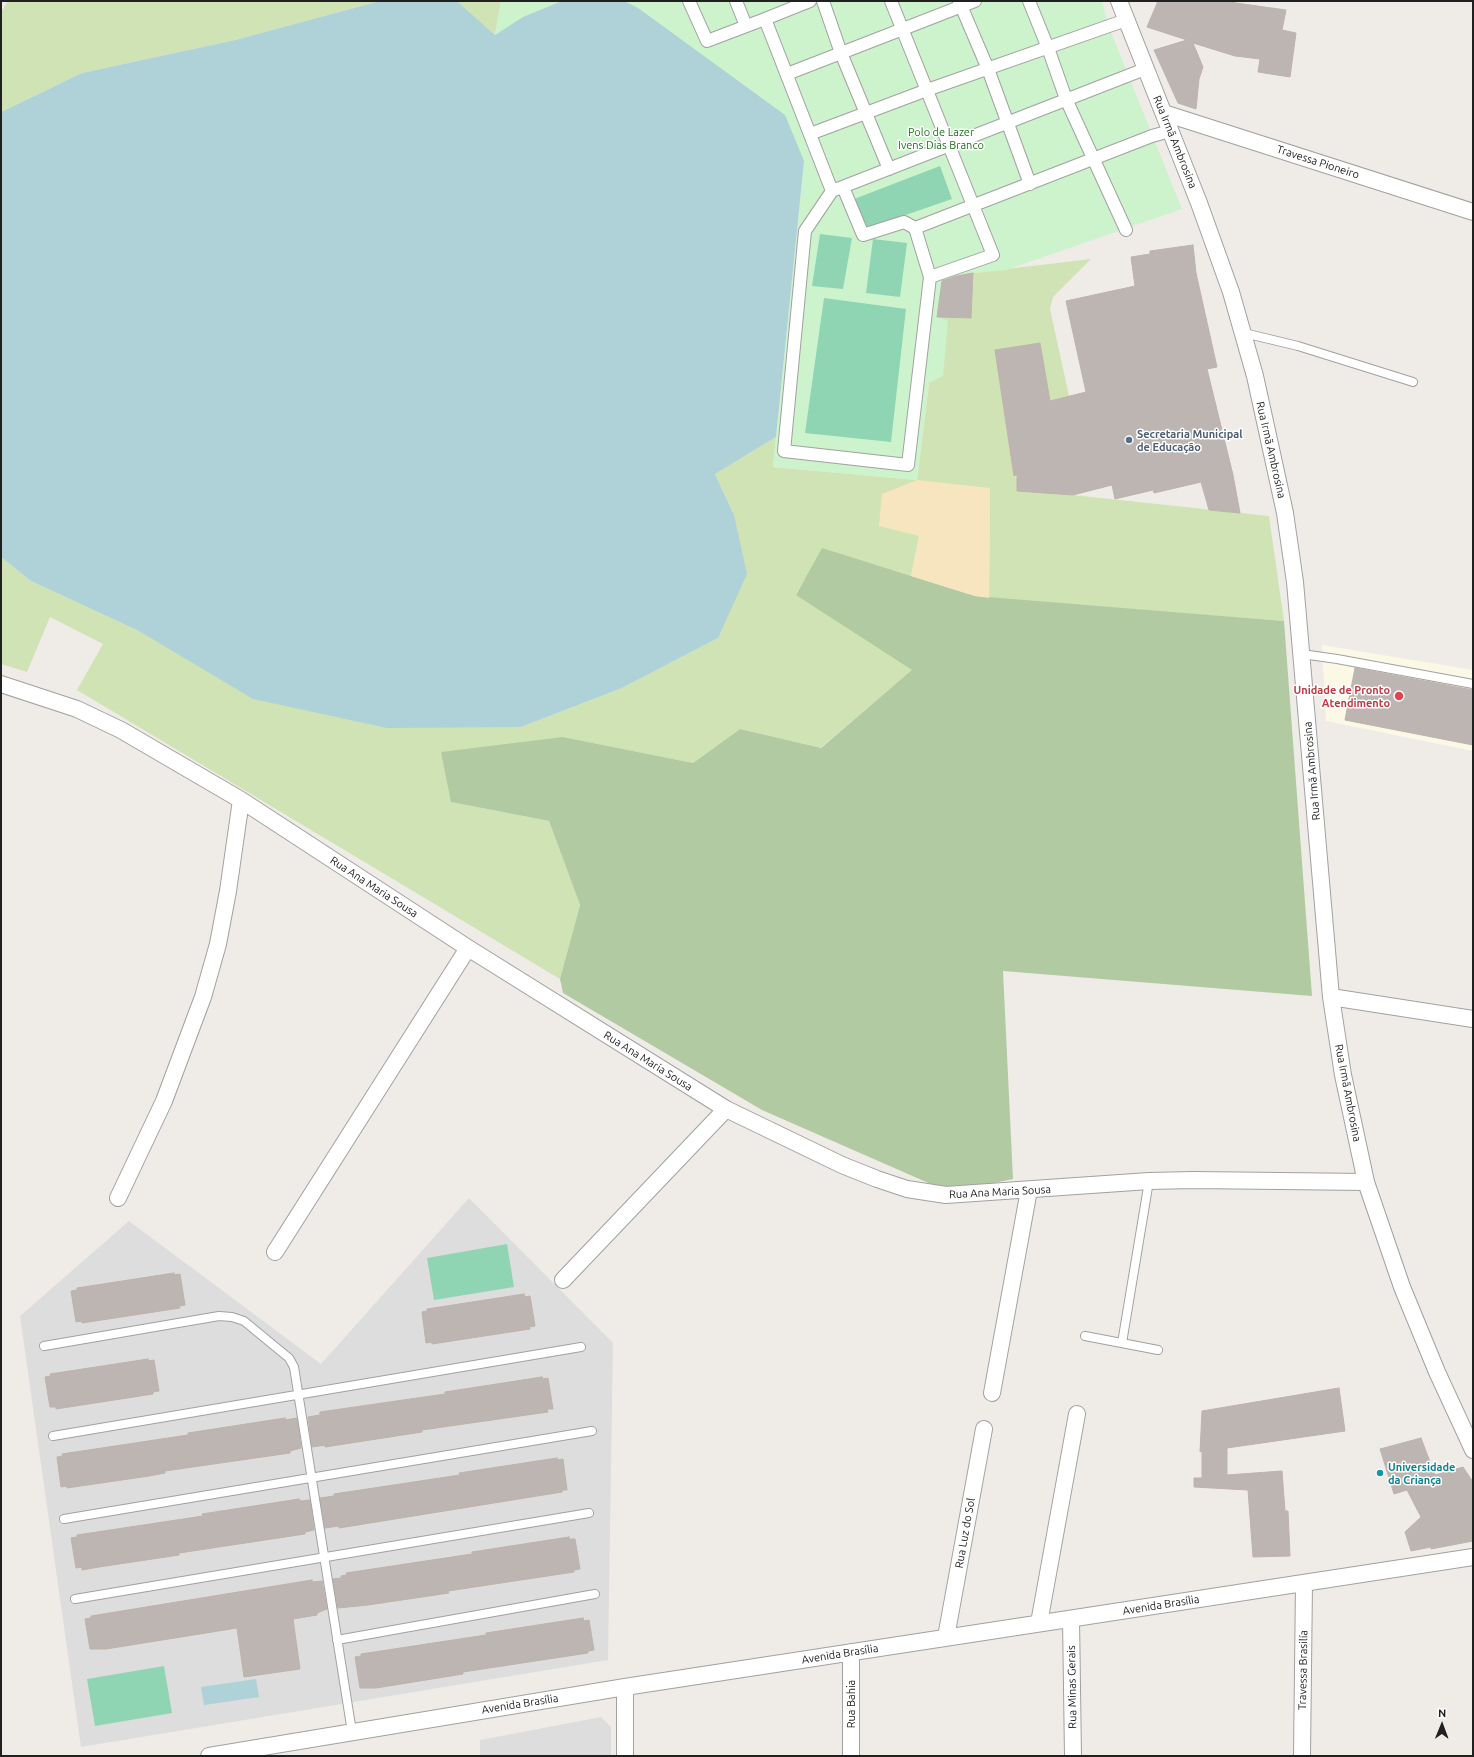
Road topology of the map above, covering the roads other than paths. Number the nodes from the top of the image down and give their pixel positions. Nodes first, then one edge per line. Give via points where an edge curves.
1 (689, 1) edge
2 (736, 1) edge
3 (810, 1) edge
4 (823, 1) edge
5 (891, 1) edge
6 (975, 1) edge
7 (1029, 1) edge
8 (1119, 1) edge
9 (960, 3) edge
10 (765, 19) junction
11 (1126, 20) junction
12 (746, 26) junction
13 (902, 30) junction
14 (1048, 48) junction
15 (841, 53) junction
16 (988, 69) junction
17 (1145, 69) junction
18 (787, 74) junction
19 (927, 90) junction
20 (1066, 100) junction
21 (866, 113) junction
22 (1164, 113) junction
23 (1007, 123) junction
24 (1170, 131) junction
25 (810, 134) junction
26 (949, 146) junction
27 (1092, 159) junction
28 (889, 169) junction
29 (1030, 184) junction
30 (838, 189) junction
31 (973, 206) junction
32 (1473, 212) edge
33 (915, 228) junction
34 (1126, 230) dead end
35 (930, 277) junction
36 (1244, 333) junction
37 (1414, 382) dead end
38 (1302, 654) junction
39 (1, 684) edge
40 (1473, 684) edge
41 (241, 800) junction
42 (468, 948) junction
43 (1330, 997) junction
44 (1473, 1019) edge
45 (726, 1109) junction
46 (1149, 1181) junction
47 (1366, 1182) junction
48 (1029, 1190) junction
49 (118, 1198) dead end
50 (275, 1252) dead end
51 (563, 1280) dead end
52 (1085, 1336) dead end
53 (1122, 1343) junction
54 (44, 1346) dead end
55 (581, 1347) dead end
56 (1158, 1350) dead end
57 (992, 1393) dead end
58 (299, 1395) junction
59 (1077, 1414) dead end
60 (984, 1430) dead end
61 (592, 1431) dead end
62 (53, 1436) dead end
63 (1473, 1450) edge
64 (312, 1478) junction
65 (589, 1513) dead end
66 (64, 1519) dead end
67 (1473, 1557) edge
68 (324, 1558) junction
69 (1304, 1583) junction
70 (595, 1594) dead end
71 (75, 1599) dead end
72 (1071, 1618) junction
73 (1039, 1623) junction
74 (946, 1638) junction
75 (337, 1640) junction
76 (851, 1652) junction
77 (625, 1686) junction
78 (352, 1732) junction
79 (209, 1756) edge
80 (625, 1756) edge
81 (851, 1756) edge
82 (1073, 1756) edge
83 (1302, 1756) edge

1 - 12 street via 707,41
2 - 12 street
3 - 10 street
4 - 15 street
5 - 13 street
6 - 9 street
7 - 14 street
8 - 11 street, Rua Irmã Ambrosina
9 - 13 street
9 - 16 street
10 - 12 street
10 - 18 street
11 - 14 street
11 - 17 street, Rua Irmã Ambrosina
13 - 15 street
13 - 19 street
14 - 16 street
14 - 20 street
15 - 18 street
15 - 21 street
16 - 19 street
16 - 23 street
17 - 20 street
17 - 22 street, Rua Irmã Ambrosina
18 - 25 street
19 - 21 street
19 - 26 street
20 - 23 street
20 - 27 street
21 - 25 street
21 - 28 street
22 - 24 street, Rua Irmã Ambrosina
22 - 32 street, Travessa Pioneiro
23 - 26 street
23 - 29 street
24 - 27 street
24 - 36 street, Rua Irmã Ambrosina via 1199,203
25 - 30 street
26 - 28 street
26 - 31 street
27 - 29 street
27 - 34 street
28 - 30 street
29 - 31 street
30 - 33 street via 863,235 904,222
30 - 35 street via 805,231 784,451 908,465
31 - 33 street
31 - 35 street via 993,255
33 - 35 street
36 - 37 lane via 1298,346
36 - 38 street, Rua Irmã Ambrosina via 1285,513
38 - 40 lane
38 - 43 street, Rua Irmã Ambrosina
39 - 41 street, Rua Ana Maria Sousa via 77,708 121,730
41 - 42 street, Rua Ana Maria Sousa
41 - 49 street via 227,899 203,997 164,1101
42 - 45 street, Rua Ana Maria Sousa
42 - 50 street
43 - 44 street
43 - 47 street, Rua Irmã Ambrosina via 1343,1075
45 - 48 street, Rua Ana Maria Sousa via 842,1165 907,1189 946,1195
45 - 51 street
46 - 47 street, Rua Ana Maria Sousa
46 - 48 street, Rua Ana Maria Sousa
46 - 53 lane
47 - 63 street, Rua Irmã Ambrosina via 1402,1287
48 - 57 street
52 - 53 lane
53 - 56 lane
54 - 58 lane via 219,1316 232,1317 244,1321 289,1358 294,1367
55 - 58 lane
58 - 62 lane
58 - 64 lane
59 - 73 street
60 - 74 street, Rua Luz do Sol
61 - 64 lane
64 - 66 lane
64 - 68 lane
65 - 68 lane
67 - 69 street, Avenida Brasília
68 - 71 lane
68 - 75 lane
69 - 72 street, Avenida Brasília
69 - 83 street, Travessa Brasilía
70 - 75 lane
72 - 73 street, Avenida Brasília
72 - 82 street, Rua Minas Gerais
73 - 74 street, Avenida Brasília
74 - 76 street, Avenida Brasília
75 - 78 lane
76 - 77 street, Avenida Brasília
76 - 81 street, Rua Bahia
77 - 78 street, Avenida Brasília
77 - 80 street
78 - 79 street, Avenida Brasília

